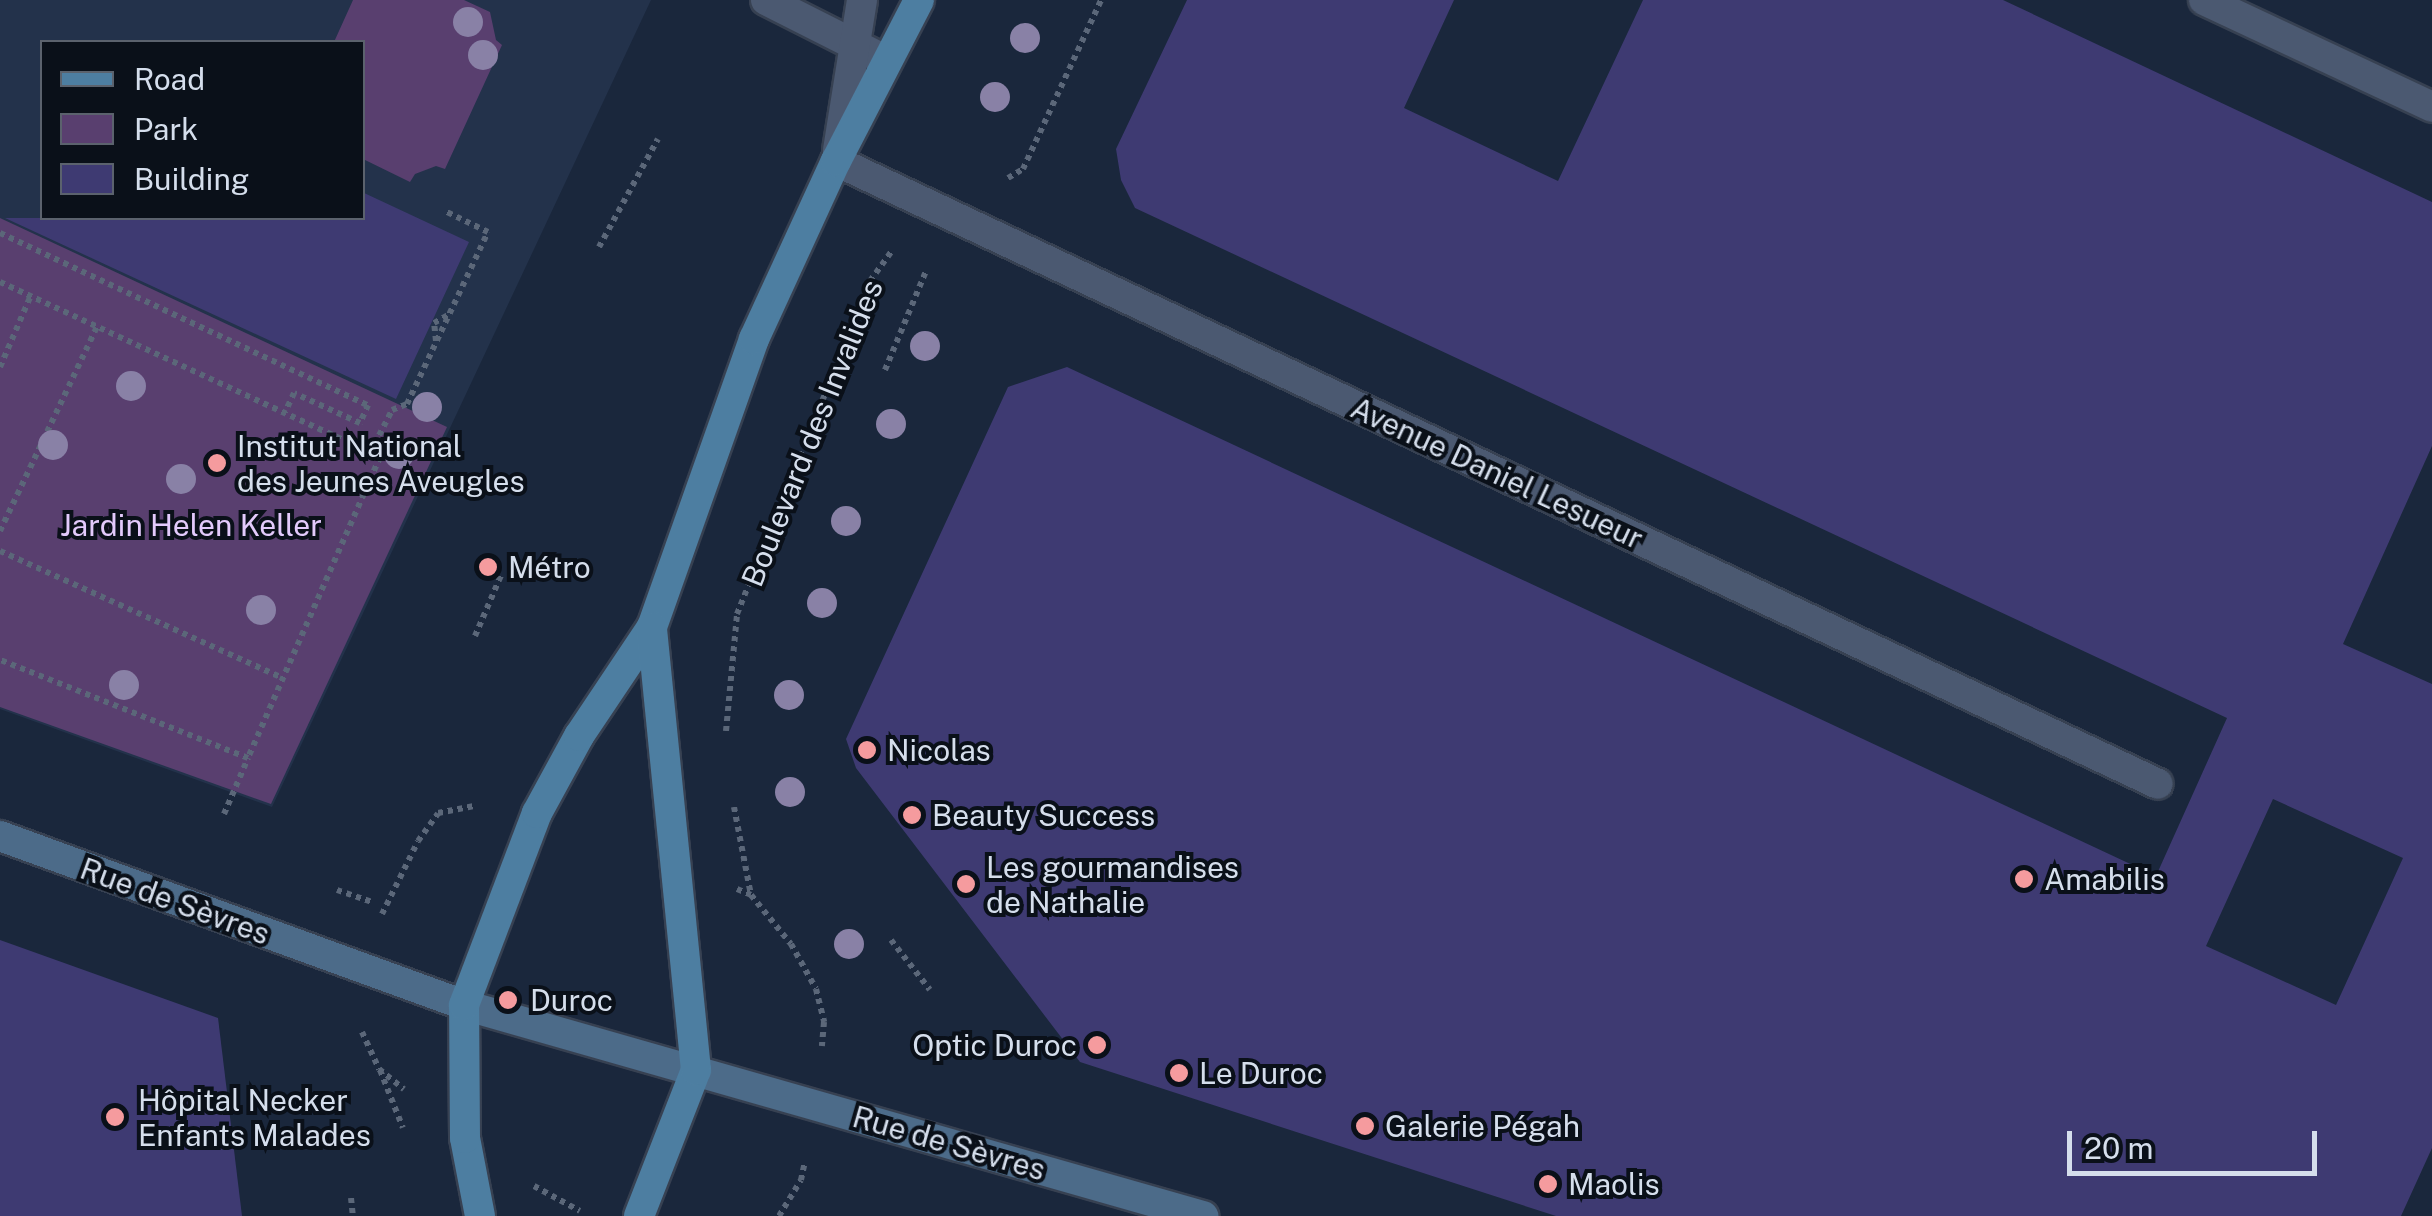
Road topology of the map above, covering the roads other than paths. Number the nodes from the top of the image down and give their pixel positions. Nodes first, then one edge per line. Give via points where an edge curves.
1 (766, 0) edge
2 (862, 0) edge
3 (919, 0) edge
4 (2204, 0) edge
5 (858, 48) junction
6 (888, 60) junction
7 (2432, 107) edge
8 (836, 161) junction
9 (652, 628) junction
10 (2158, 784) dead end
11 (0, 836) edge
12 (464, 1005) junction
13 (696, 1070) junction
14 (480, 1216) edge
15 (639, 1216) edge
16 (1203, 1216) edge

1 - 5 street
2 - 5 street
3 - 6 main road
4 - 7 street
5 - 6 street
5 - 8 street
6 - 8 main road
8 - 9 main road via 754,339
8 - 10 street, Avenue Daniel Lesueur
9 - 12 main road via 536,813
9 - 13 main road
11 - 12 main road, Rue de Sèvres
12 - 13 main road, Rue de Sèvres
12 - 14 main road via 466,1138
13 - 15 main road
13 - 16 main road, Rue de Sèvres

